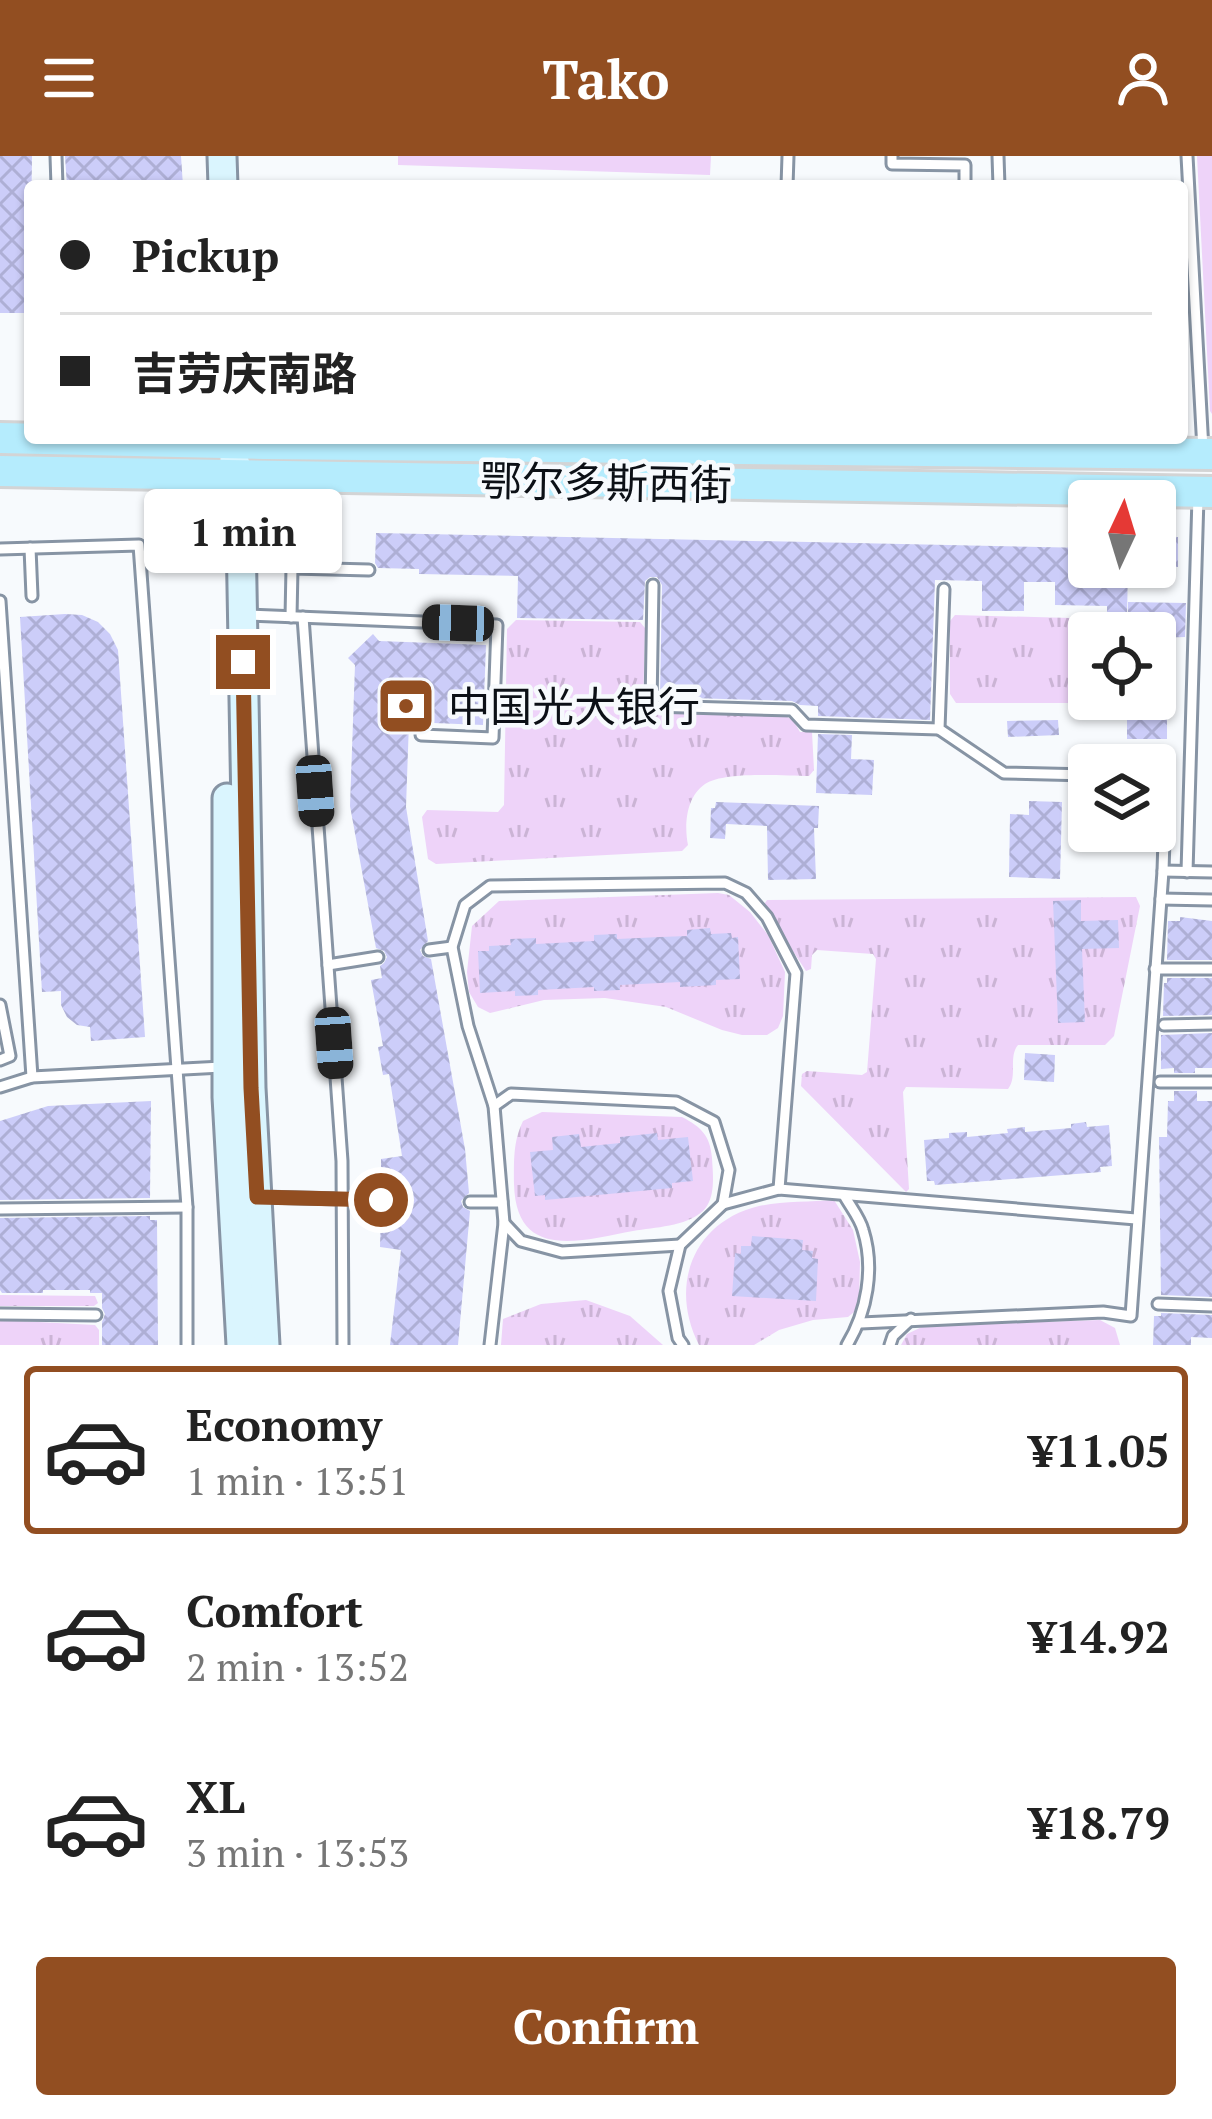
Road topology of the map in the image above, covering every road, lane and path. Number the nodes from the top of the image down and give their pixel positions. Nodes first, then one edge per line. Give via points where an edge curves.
1 (892, 156) edge
2 (965, 180) edge
3 (1188, 184) edge
4 (229, 444) edge
5 (848, 444) edge
6 (1207, 454) edge
7 (0, 471) edge
8 (234, 476) junction
9 (1205, 492) edge
10 (30, 548) junction
11 (0, 549) edge
12 (369, 570) dead end
13 (653, 585) dead end
14 (944, 589) dead end
15 (32, 596) dead end
16 (0, 601) edge
17 (242, 615) junction
18 (297, 617) junction
19 (1194, 634) junction
20 (1212, 634) edge
21 (939, 729) junction
22 (421, 735) dead end
23 (1068, 775) edge
24 (1163, 852) edge
25 (1162, 871) junction
26 (1187, 872) junction
27 (1212, 872) edge
28 (1161, 899) junction
29 (1212, 900) edge
30 (452, 947) junction
31 (429, 950) dead end
32 (378, 957) dead end
33 (328, 965) junction
34 (1155, 969) junction
35 (1212, 969) edge
36 (0, 1004) edge
37 (1212, 1024) edge
38 (1164, 1025) dead end
39 (0, 1060) edge
40 (227, 1066) junction
41 (177, 1068) junction
42 (32, 1077) junction
43 (1160, 1082) dead end
44 (1212, 1082) edge
45 (0, 1087) edge
46 (494, 1106) junction
47 (779, 1189) junction
48 (844, 1195) junction
49 (257, 1197) junction
50 (342, 1199) junction
51 (381, 1200) dead end
52 (470, 1202) dead end
53 (502, 1202) junction
54 (723, 1204) junction
55 (187, 1208) junction
56 (0, 1209) edge
57 (1136, 1219) junction
58 (504, 1223) junction
59 (680, 1244) junction
60 (1158, 1304) dead end
61 (1212, 1306) edge
62 (0, 1314) edge
63 (96, 1315) dead end
64 (911, 1318) junction
65 (861, 1323) junction
66 (679, 1343) edge
67 (188, 1345) edge
68 (241, 1345) edge
69 (265, 1345) edge
70 (343, 1345) edge
71 (490, 1345) edge
72 (847, 1345) edge
73 (890, 1345) edge

1 - 2 lane via 892,164 965,165
3 - 6 lane
4 - 8 main road
5 - 6 main road, 鄂尔多斯西街
7 - 8 main road, 鄂尔多斯西街
8 - 9 main road, 鄂尔多斯西街
8 - 17 main road
8 - 40 main road
9 - 19 lane
10 - 11 lane
10 - 15 lane
10 - 41 lane via 140,545
12 - 18 lane via 292,568
13 - 21 lane via 651,706 792,710 806,725
14 - 21 lane
16 - 42 lane
17 - 18 lane
17 - 49 main road
18 - 22 lane via 497,625 493,738
18 - 33 lane
19 - 20 lane
19 - 26 lane
21 - 23 lane via 1004,773
24 - 25 lane
25 - 26 lane
25 - 28 lane
26 - 27 lane
28 - 29 lane
28 - 34 lane
30 - 31 lane
30 - 46 lane
30 - 47 lane via 466,905 490,886 725,883 746,893 796,973
32 - 33 lane
33 - 50 lane
34 - 35 lane
34 - 57 lane
36 - 39 lane via 10,1057
37 - 38 lane
40 - 41 lane
40 - 68 main road
41 - 42 lane
41 - 55 lane
42 - 45 lane
43 - 44 lane
46 - 53 lane
46 - 54 lane via 511,1094 676,1102 714,1122 729,1170
47 - 48 lane
47 - 54 lane
48 - 57 lane
48 - 65 lane via 863,1229 869,1276
49 - 50 lane
49 - 69 main road
50 - 51 lane
50 - 70 lane
52 - 53 lane
53 - 58 lane
54 - 59 lane
55 - 56 lane
55 - 67 lane
57 - 64 lane via 1131,1316
58 - 59 lane via 521,1241 562,1252
58 - 71 lane
59 - 66 lane via 669,1292
60 - 61 lane
62 - 63 lane
64 - 65 lane
64 - 73 lane
65 - 72 lane

